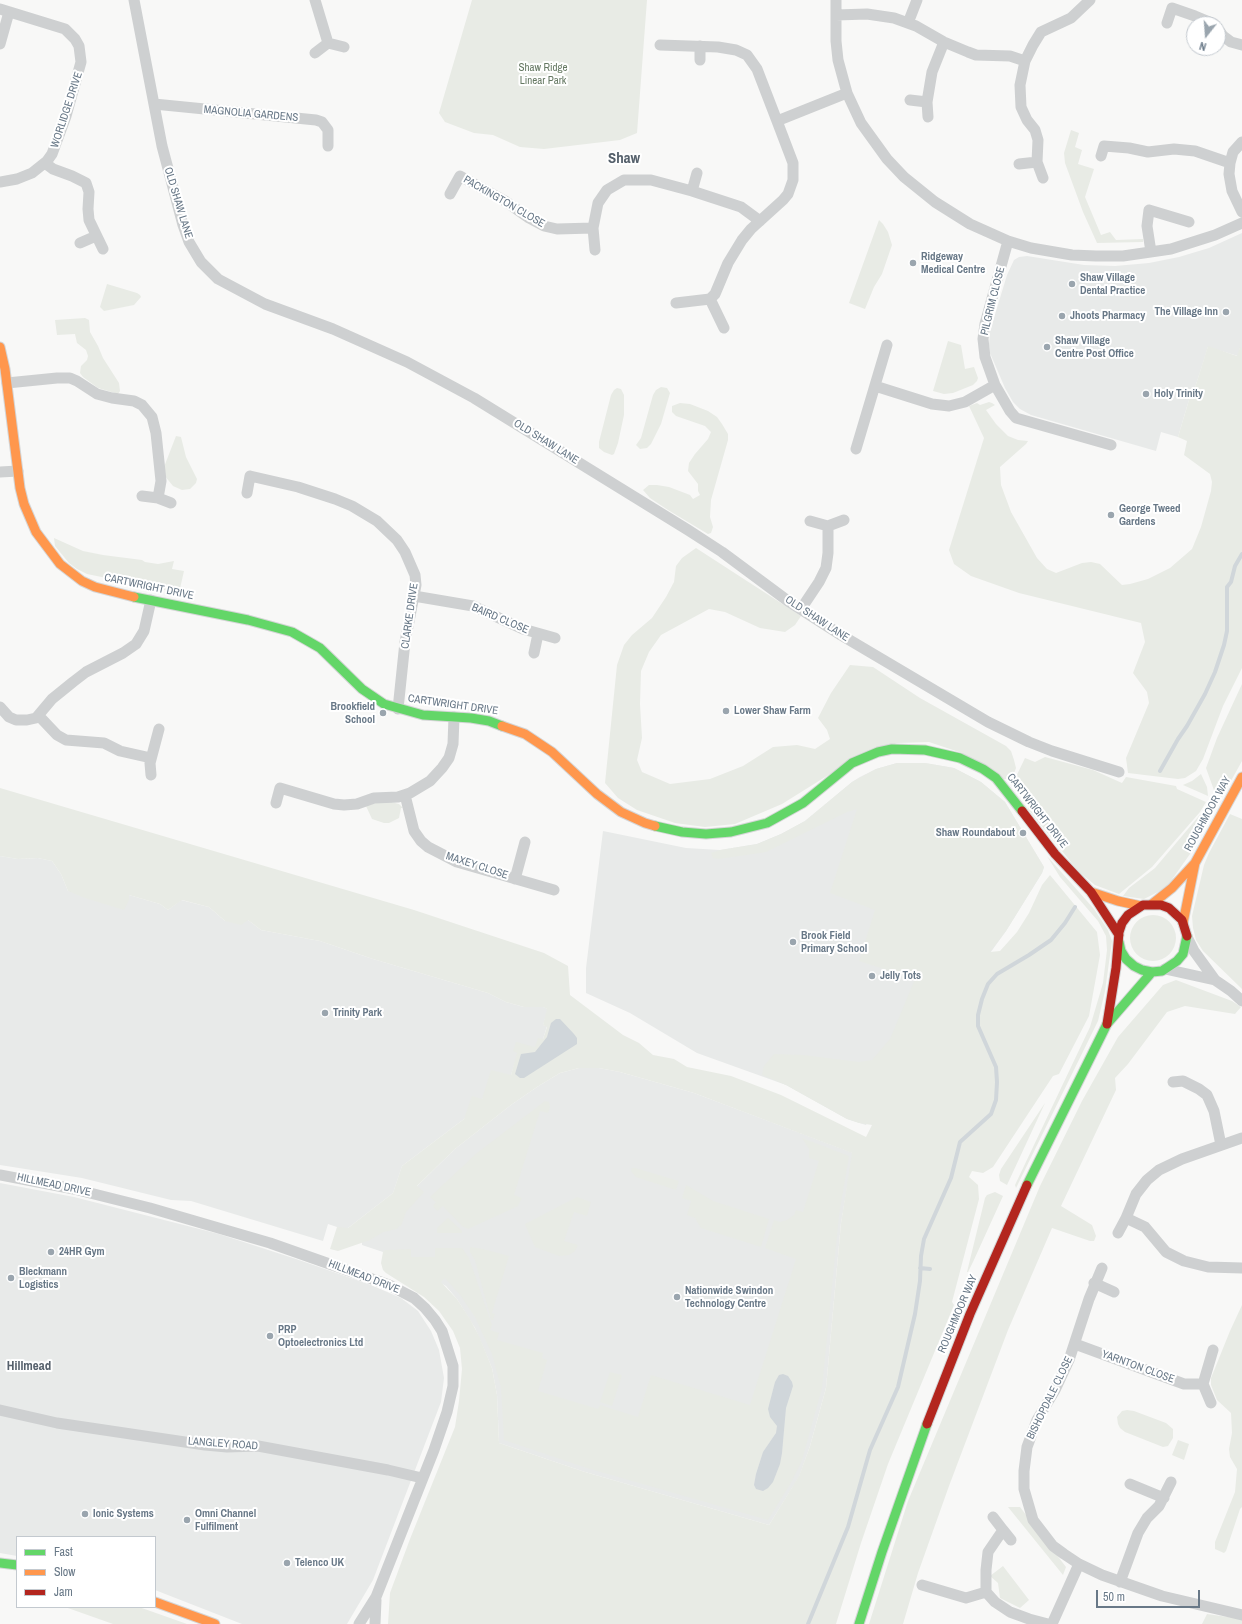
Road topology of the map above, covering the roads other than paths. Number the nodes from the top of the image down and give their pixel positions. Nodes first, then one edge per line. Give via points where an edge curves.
1 (134, 0) edge
2 (315, 0) edge
3 (836, 0) edge
4 (917, 0) edge
5 (1090, 0) edge
6 (5, 10) edge
7 (836, 15) junction
8 (1195, 16) edge
9 (908, 22) junction
10 (1166, 23) dead end
11 (1226, 37) edge
12 (328, 42) junction
13 (944, 42) junction
14 (0, 44) edge
15 (660, 45) dead end
16 (1242, 45) edge
17 (700, 46) junction
18 (344, 47) dead end
19 (315, 53) dead end
20 (700, 60) dead end
21 (1025, 61) junction
22 (847, 93) junction
23 (910, 100) dead end
24 (927, 102) junction
25 (154, 104) junction
26 (928, 117) dead end
27 (777, 121) junction
28 (1242, 142) edge
29 (328, 146) dead end
30 (1101, 156) dead end
31 (1037, 162) junction
32 (45, 163) junction
33 (1230, 163) junction
34 (1019, 164) dead end
35 (697, 173) dead end
36 (1043, 178) dead end
37 (0, 182) edge
38 (692, 191) junction
39 (450, 194) dead end
40 (1242, 212) edge
41 (760, 222) junction
42 (1189, 222) dead end
43 (1242, 223) edge
44 (592, 228) junction
45 (96, 236) junction
46 (1008, 241) junction
47 (80, 243) dead end
48 (103, 249) dead end
49 (595, 250) dead end
50 (1151, 252) junction
51 (710, 299) junction
52 (676, 303) dead end
53 (724, 328) dead end
54 (888, 344) dead end
55 (0, 347) edge
56 (8, 383) junction
57 (996, 385) junction
58 (875, 386) junction
59 (1111, 445) dead end
60 (856, 449) dead end
61 (18, 471) junction
62 (0, 472) edge
63 (247, 493) dead end
64 (142, 496) dead end
65 (158, 498) junction
66 (170, 503) dead end
67 (844, 520) dead end
68 (810, 521) dead end
69 (828, 526) junction
70 (414, 596) junction
71 (151, 600) junction
72 (801, 609) junction
73 (538, 634) junction
74 (555, 638) dead end
75 (534, 653) dead end
76 (0, 707) edge
77 (398, 709) junction
78 (39, 716) junction
79 (454, 717) junction
80 (159, 729) dead end
81 (151, 758) junction
82 (1119, 772) dead end
83 (152, 775) dead end
84 (1242, 777) edge
85 (405, 795) junction
86 (276, 802) dead end
87 (526, 842) dead end
88 (1195, 862) junction
89 (515, 879) junction
90 (554, 890) dead end
91 (1090, 892) junction
92 (1152, 904) junction
93 (1141, 906) junction
94 (1183, 923) junction
95 (1187, 937) junction
96 (1119, 938) junction
97 (1165, 969) junction
98 (1152, 972) junction
99 (1215, 980) junction
100 (1242, 1001) edge
101 (1107, 1024) junction
102 (1173, 1082) dead end
103 (1242, 1138) edge
104 (1221, 1145) junction
105 (0, 1175) edge
106 (1126, 1218) junction
107 (1118, 1233) dead end
108 (1102, 1268) dead end
109 (1242, 1268) edge
110 (1094, 1283) junction
111 (1114, 1292) dead end
112 (1075, 1344) junction
113 (1213, 1350) dead end
114 (1203, 1384) junction
115 (1211, 1402) dead end
116 (0, 1410) edge
117 (422, 1478) junction
118 (1171, 1482) dead end
119 (1130, 1484) dead end
120 (1164, 1498) junction
121 (993, 1516) dead end
122 (1003, 1530) junction
123 (1011, 1540) dead end
124 (0, 1563) edge
125 (1079, 1564) junction
126 (16, 1565) edge
127 (1120, 1582) junction
128 (922, 1585) dead end
129 (986, 1592) junction
130 (376, 1597) junction
131 (156, 1602) edge
132 (1242, 1615) edge
133 (215, 1624) edge
134 (359, 1624) edge
135 (375, 1624) edge
136 (859, 1624) edge
137 (1048, 1624) edge
138 (1052, 1624) edge

1 - 25 street, OLD SHAW LANE
2 - 12 street
3 - 7 street
4 - 9 street
5 - 21 street via 1071,18 1041,32
6 - 14 street
6 - 32 street, WORLIDGE DRIVE via 65,29 75,39 81,53 80,70 59,136 52,154
7 - 9 street via 876,15
7 - 22 street via 836,51
8 - 10 street via 1172,8
9 - 13 street
11 - 16 street via 1231,42
12 - 18 street
12 - 19 street
13 - 21 street via 976,55 1010,56
13 - 24 street via 932,72
15 - 17 street
17 - 20 street
17 - 27 street via 736,50 750,58 757,69
21 - 31 street via 1020,100 1023,114 1037,135
22 - 27 street
22 - 46 street via 861,123 887,159 904,177 925,196 953,215
23 - 24 street
24 - 26 street
25 - 29 street, MAGNOLIA GARDENS via 316,120 322,122 328,130
25 - 72 street, OLD SHAW LANE via 163,152 189,242 201,262 218,279 265,304 333,329 451,385 682,526
27 - 41 street via 793,163 792,186 783,200
28 - 33 street via 1233,152
30 - 33 street via 1104,146 1148,152 1174,149 1195,151
31 - 34 street
31 - 36 street
32 - 37 street, WORLIDGE DRIVE via 26,176
32 - 45 street via 86,183 89,192 88,214
33 - 40 street via 1230,187
35 - 38 street
38 - 41 street via 741,207
38 - 44 street via 651,180 624,180 612,186 602,196
39 - 44 street, PACKINGTON CLOSE via 460,176 544,226 557,229
41 - 51 street via 737,247 715,294
42 - 50 street via 1149,210 1147,226
43 - 50 street via 1183,246
44 - 49 street
45 - 47 street
45 - 48 street
46 - 50 street via 1072,255 1114,256
46 - 57 street, PILGRIM CLOSE via 983,333 985,357
51 - 52 street
51 - 53 street
54 - 58 street
55 - 56 street, CARTWRIGHT DRIVE
56 - 61 street, CARTWRIGHT DRIVE
56 - 65 street via 70,378 96,394 134,401 142,405 152,417 156,433 161,484
57 - 58 street via 965,402 949,406 932,404
57 - 59 street, PILGRIM CLOSE via 1016,418
58 - 60 street
61 - 62 street
61 - 71 street, CARTWRIGHT DRIVE via 29,518 46,547 60,564 82,581 95,587
63 - 70 street, CLARKE DRIVE via 250,476 318,493 344,502 364,513 388,531 405,552 415,576
64 - 65 street
65 - 66 street
67 - 69 street
68 - 69 street
69 - 72 street via 826,568
70 - 73 street, BAIRD CLOSE via 473,606
70 - 77 street, CLARKE DRIVE via 405,642
71 - 77 street, CARTWRIGHT DRIVE via 292,632 320,648 373,698
71 - 78 street via 144,631 136,644 86,672 52,699
72 - 82 street, OLD SHAW LANE via 951,701 1011,734 1052,751
73 - 74 street, BAIRD CLOSE
73 - 75 street, BAIRD CLOSE
76 - 78 street via 9,717 16,720 31,720
77 - 79 street, CARTWRIGHT DRIVE via 423,715
78 - 81 street via 57,735 66,740 104,743 120,751
79 - 85 street via 452,751 446,763 430,781
79 - 91 street, CARTWRIGHT DRIVE via 489,721 525,734 552,752 597,794 621,812 645,823 682,832 706,834 731,832 767,824 803,803 843,769 878,752 908,749 954,756 972,763 996,778 1055,854
80 - 81 street
81 - 83 street
84 - 88 street, ROUGHMOOR WAY
85 - 86 street via 374,798 344,805 280,788
85 - 89 street, MAXEY CLOSE via 414,831 428,847 457,862
87 - 89 street, MAXEY CLOSE
88 - 92 street, ROUGHMOOR WAY via 1172,888
88 - 94 street, ROUGHMOOR WAY
89 - 90 street, MAXEY CLOSE
91 - 93 street, CARTWRIGHT DRIVE
91 - 96 street, CARTWRIGHT DRIVE
92 - 93 street, ROUGHMOOR WAY
92 - 94 street, ROUGHMOOR WAY via 1169,908
93 - 96 street, ROUGHMOOR WAY via 1122,923
94 - 95 street, ROUGHMOOR WAY
95 - 97 street via 1183,954
95 - 99 street
96 - 98 street via 1121,951 1130,963
96 - 101 street, ROUGHMOOR WAY
97 - 98 street
97 - 99 street
98 - 101 street, ROUGHMOOR WAY
99 - 100 street
101 - 136 street, ROUGHMOOR WAY via 1034,1170 970,1314 907,1480
102 - 104 street via 1183,1081 1207,1095 1214,1111
103 - 104 street
104 - 106 street via 1169,1164 1154,1173 1136,1194
105 - 117 street, HILLMEAD DRIVE via 100,1195 208,1224 365,1276 414,1298 442,1331 453,1366 453,1386 447,1412
106 - 107 street
106 - 109 street via 1145,1227 1166,1252 1179,1259 1208,1267
108 - 110 street, BISHOPDALE CLOSE
110 - 111 street
110 - 112 street, BISHOPDALE CLOSE
112 - 114 street, YARNTON CLOSE via 1184,1384
112 - 125 street, BISHOPDALE CLOSE via 1063,1374 1030,1435 1024,1489 1033,1520 1053,1546
113 - 114 street
114 - 115 street
116 - 117 street, LANGLEY ROAD via 57,1423 205,1445 258,1446
117 - 130 street, HILLMEAD DRIVE
118 - 120 street
119 - 120 street
120 - 127 street via 1138,1533
121 - 122 street
122 - 123 street
122 - 129 street via 988,1552
124 - 126 street
125 - 127 street, BISHOPDALE CLOSE
125 - 138 street
127 - 132 street, BISHOPDALE CLOSE via 1162,1596
128 - 129 street via 966,1598
129 - 137 street via 1010,1612
130 - 134 street, HILLMEAD DRIVE
130 - 135 street, HILLMEAD DRIVE
131 - 133 street

